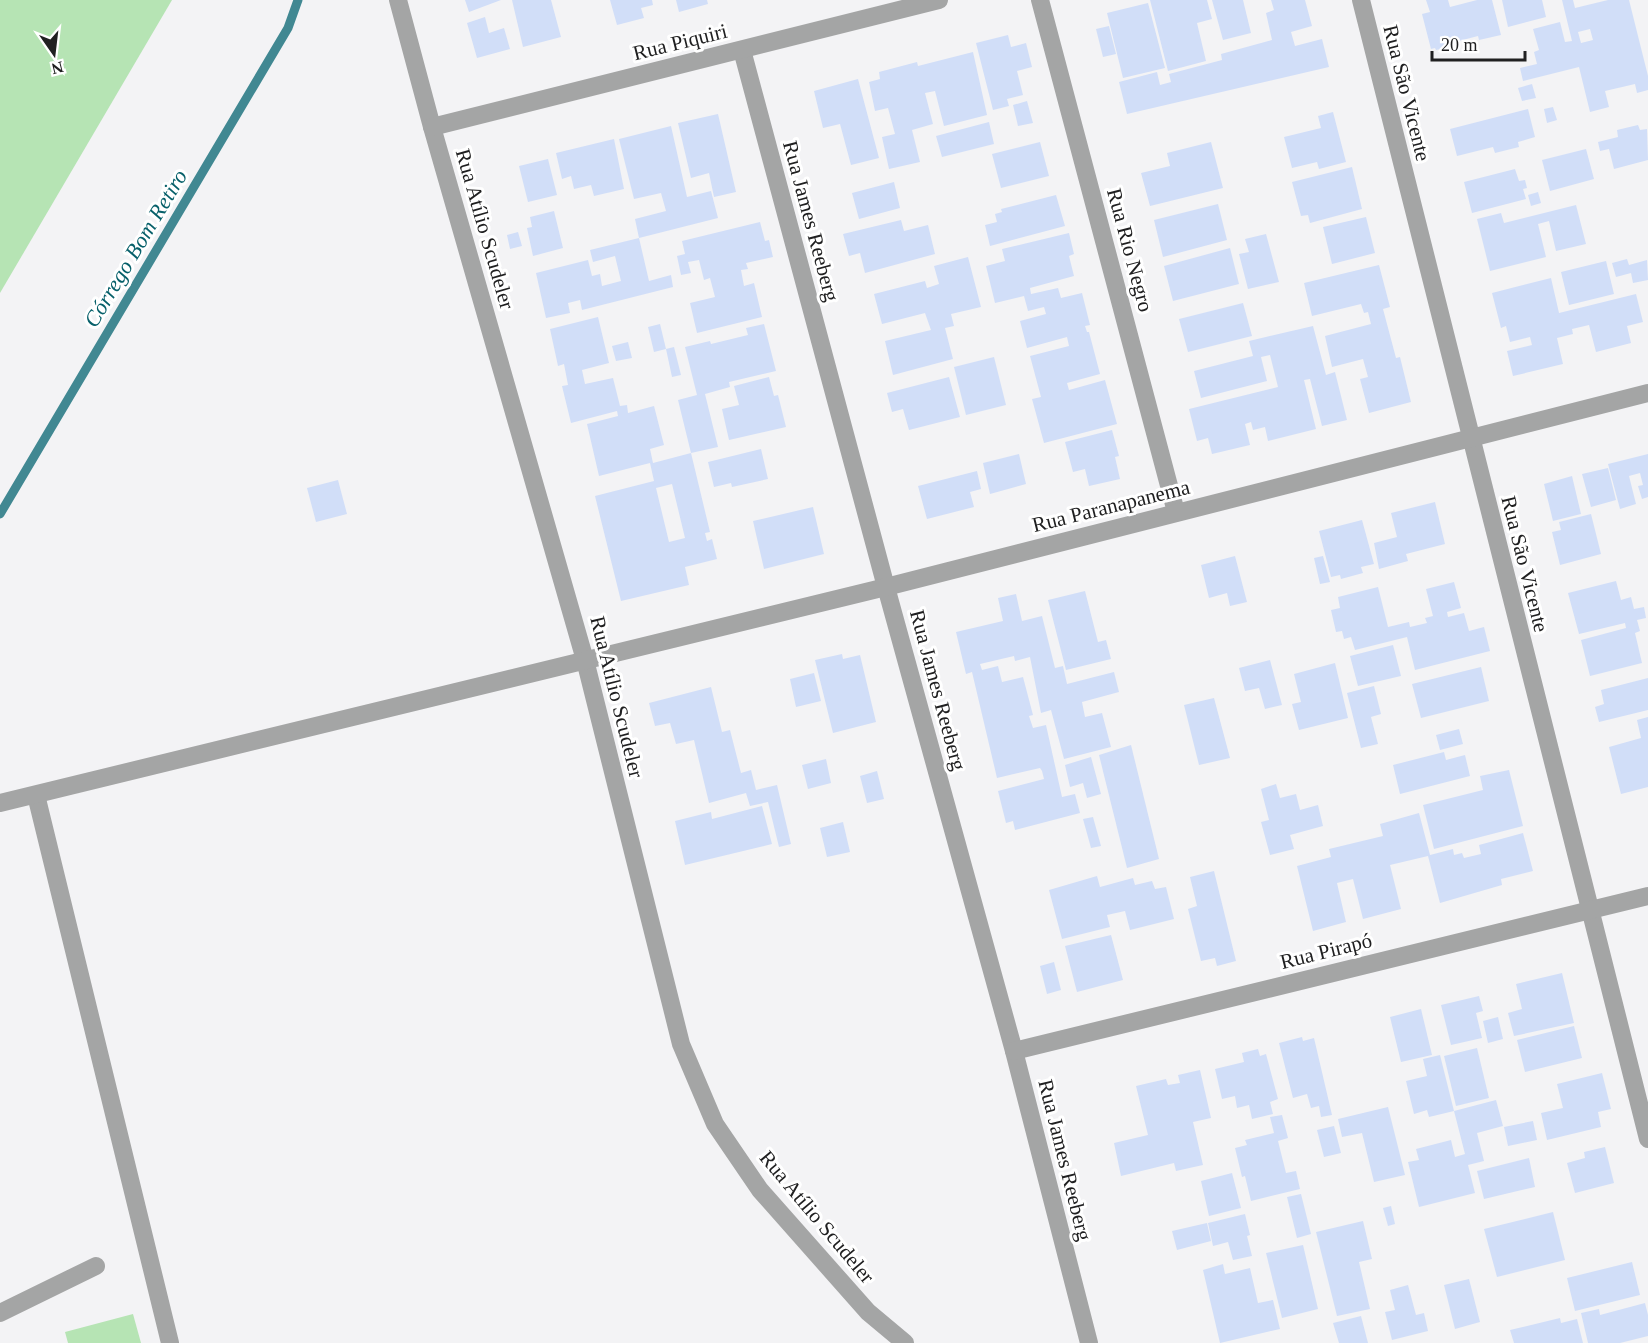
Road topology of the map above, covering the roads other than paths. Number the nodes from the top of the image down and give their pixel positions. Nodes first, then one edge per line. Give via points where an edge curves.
1 (398, 0) edge
2 (939, 0) edge
3 (1040, 0) edge
4 (1361, 0) edge
5 (742, 50) junction
6 (432, 127) junction
7 (1648, 393) edge
8 (1470, 438) junction
9 (1176, 512) junction
10 (886, 587) junction
11 (585, 660) junction
12 (36, 795) junction
13 (0, 803) edge
14 (1648, 896) edge
15 (1589, 910) junction
16 (1014, 1051) junction
17 (1648, 1139) edge
18 (96, 1266) dead end
19 (0, 1313) edge
20 (1083, 1320) junction
21 (171, 1343) edge
22 (905, 1343) edge
23 (1078, 1343) edge
24 (1089, 1343) edge

1 - 6 street, Rua Atílio Scudeler
2 - 5 street, Rua Piquiri
3 - 9 street, Rua Rio Negro
4 - 8 street, Rua São Vicente
5 - 6 street, Rua Piquiri
5 - 10 street, Rua James Reeberg
6 - 11 street, Rua Atílio Scudeler
7 - 8 street, Rua Paranapanema
8 - 9 street, Rua Paranapanema
8 - 15 street, Rua São Vicente
9 - 10 street, Rua Paranapanema
10 - 11 street, Rua Paranapanema
10 - 16 street, Rua James Reeberg
11 - 12 street, Rua Paranapanema
11 - 22 street, Rua Atílio Scudeler via 681,1044 715,1124 760,1190 868,1312
12 - 13 street, Rua Paranapanema
12 - 21 street
14 - 15 street, Rua Pirapó
15 - 16 street, Rua Pirapó
15 - 17 street, Rua São Vicente
16 - 20 street, Rua James Reeberg
18 - 19 street
20 - 23 street
20 - 24 street, Rua James Reeberg

